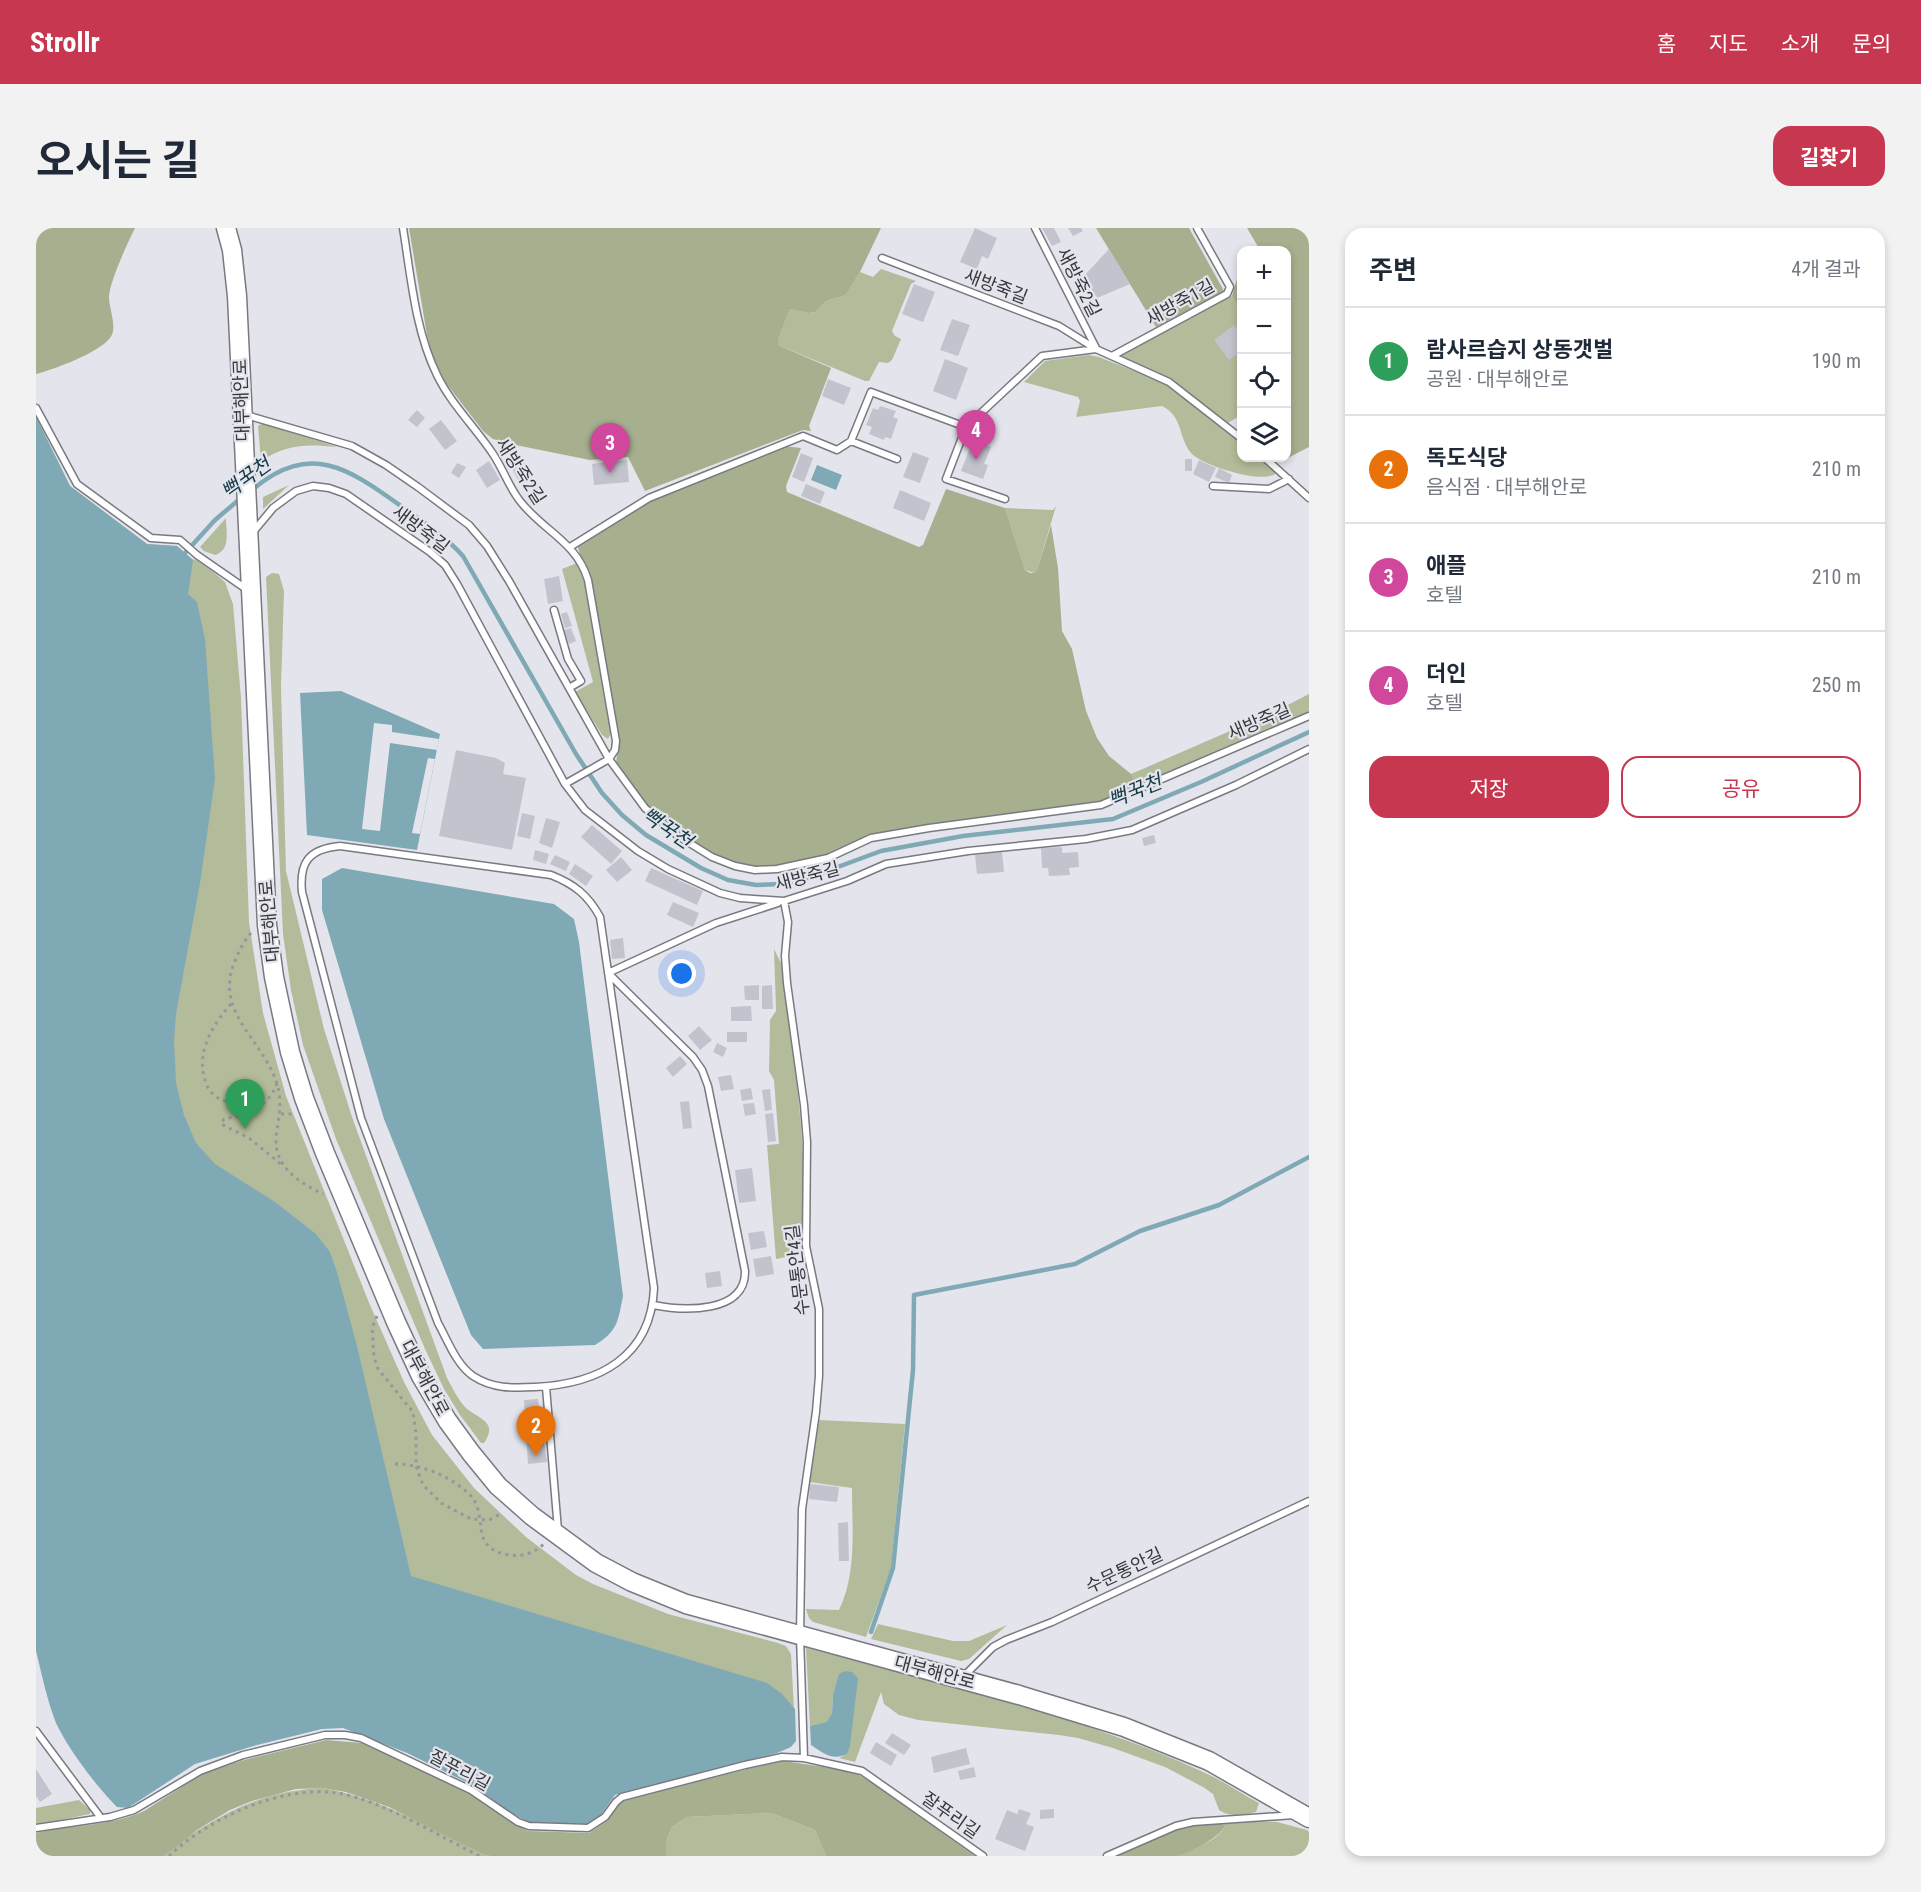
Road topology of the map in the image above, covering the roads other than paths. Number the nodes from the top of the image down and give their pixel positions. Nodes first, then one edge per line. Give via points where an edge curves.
1 (226, 228) edge
2 (403, 228) edge
3 (1035, 228) edge
4 (1197, 228) edge
5 (882, 258) dead end
6 (1096, 349) junction
7 (1112, 356) junction
8 (36, 408) edge
9 (242, 414) junction
10 (966, 427) junction
11 (1237, 435) edge
12 (851, 441) junction
13 (897, 459) dead end
14 (1270, 462) edge
15 (1289, 479) junction
16 (1213, 486) dead end
17 (1309, 498) edge
18 (1005, 499) dead end
19 (248, 529) junction
20 (570, 547) junction
21 (252, 593) junction
22 (554, 610) dead end
23 (569, 688) junction
24 (1309, 716) edge
25 (1309, 749) edge
26 (606, 760) junction
27 (565, 784) junction
28 (784, 902) junction
29 (608, 973) junction
30 (653, 1305) junction
31 (546, 1386) junction
32 (1309, 1501) edge
33 (551, 1540) junction
34 (800, 1636) junction
35 (960, 1679) junction
36 (36, 1731) edge
37 (804, 1758) junction
38 (1306, 1816) edge
39 (101, 1818) junction
40 (36, 1828) edge
41 (983, 1856) edge
42 (1107, 1856) edge

1 - 9 street, 대부해안로 via 237,296
2 - 20 lane, 새방죽2길 via 422,337 437,376 495,457 518,499 534,518
3 - 6 lane, 새방죽2길
4 - 7 lane, 새방죽1길 via 1230,287 1227,294
5 - 6 lane, 새방죽길 via 1059,326
6 - 7 lane, 새방죽길
6 - 10 lane via 1042,356
7 - 11 lane, 새방죽길 via 1169,382
8 - 21 lane via 77,484 151,538 180,540
9 - 19 street, 대부해안로
9 - 23 lane, 새방죽길 via 352,446 402,476 469,525 509,581
10 - 12 lane via 872,392
10 - 18 lane via 946,479
12 - 13 lane
12 - 20 lane via 837,450 803,436 649,498
14 - 15 lane
15 - 16 lane via 1269,489
15 - 17 lane
19 - 21 street, 대부해안로
19 - 27 lane, 새방죽길 via 288,497 304,488 321,487 346,494 430,552 457,584
20 - 26 lane, 새방죽2길 via 588,580 616,741 615,750
21 - 33 street, 대부해안로 via 267,925 274,977 304,1098 421,1376 471,1454
22 - 23 lane via 568,659 580,681
23 - 26 lane, 새방죽길
24 - 26 lane, 새방죽길 via 1101,805 871,838 828,858 777,869 735,866 678,836 645,808
25 - 28 lane, 새방죽길 via 1132,830 886,864
26 - 27 lane
27 - 28 lane, 새방죽길 via 585,810 668,869 720,893
28 - 29 lane via 716,923
28 - 34 lane, 수문통안4길 via 788,922 787,983 807,1143 806,1246 819,1309 816,1412 802,1509
29 - 30 lane, 대부해안로 via 654,1287
29 - 30 lane via 702,1070 745,1271 745,1283 739,1293 714,1306 674,1309
29 - 31 lane, 대부해안로 via 600,917 580,890 558,878 340,846 327,847 304,862 302,892 361,1118 438,1323 459,1361 486,1383 499,1387
30 - 31 lane, 대부해안로 via 647,1326 625,1358 590,1377
31 - 33 lane
32 - 35 lane, 수문통안길 via 1006,1640 993,1647
33 - 34 street, 대부해안로 via 632,1582 686,1604
34 - 35 street, 대부해안로
34 - 37 lane
35 - 38 street, 대부해안로 via 1124,1727 1209,1761
36 - 39 lane
37 - 39 lane, 잘푸리길 via 782,1757 622,1797 605,1818 588,1828 529,1826 471,1790 361,1738 325,1735 243,1755 200,1771 134,1810
37 - 41 lane, 잘푸리길 via 862,1771
38 - 42 lane via 1194,1822
39 - 40 lane, 잘푸리길

